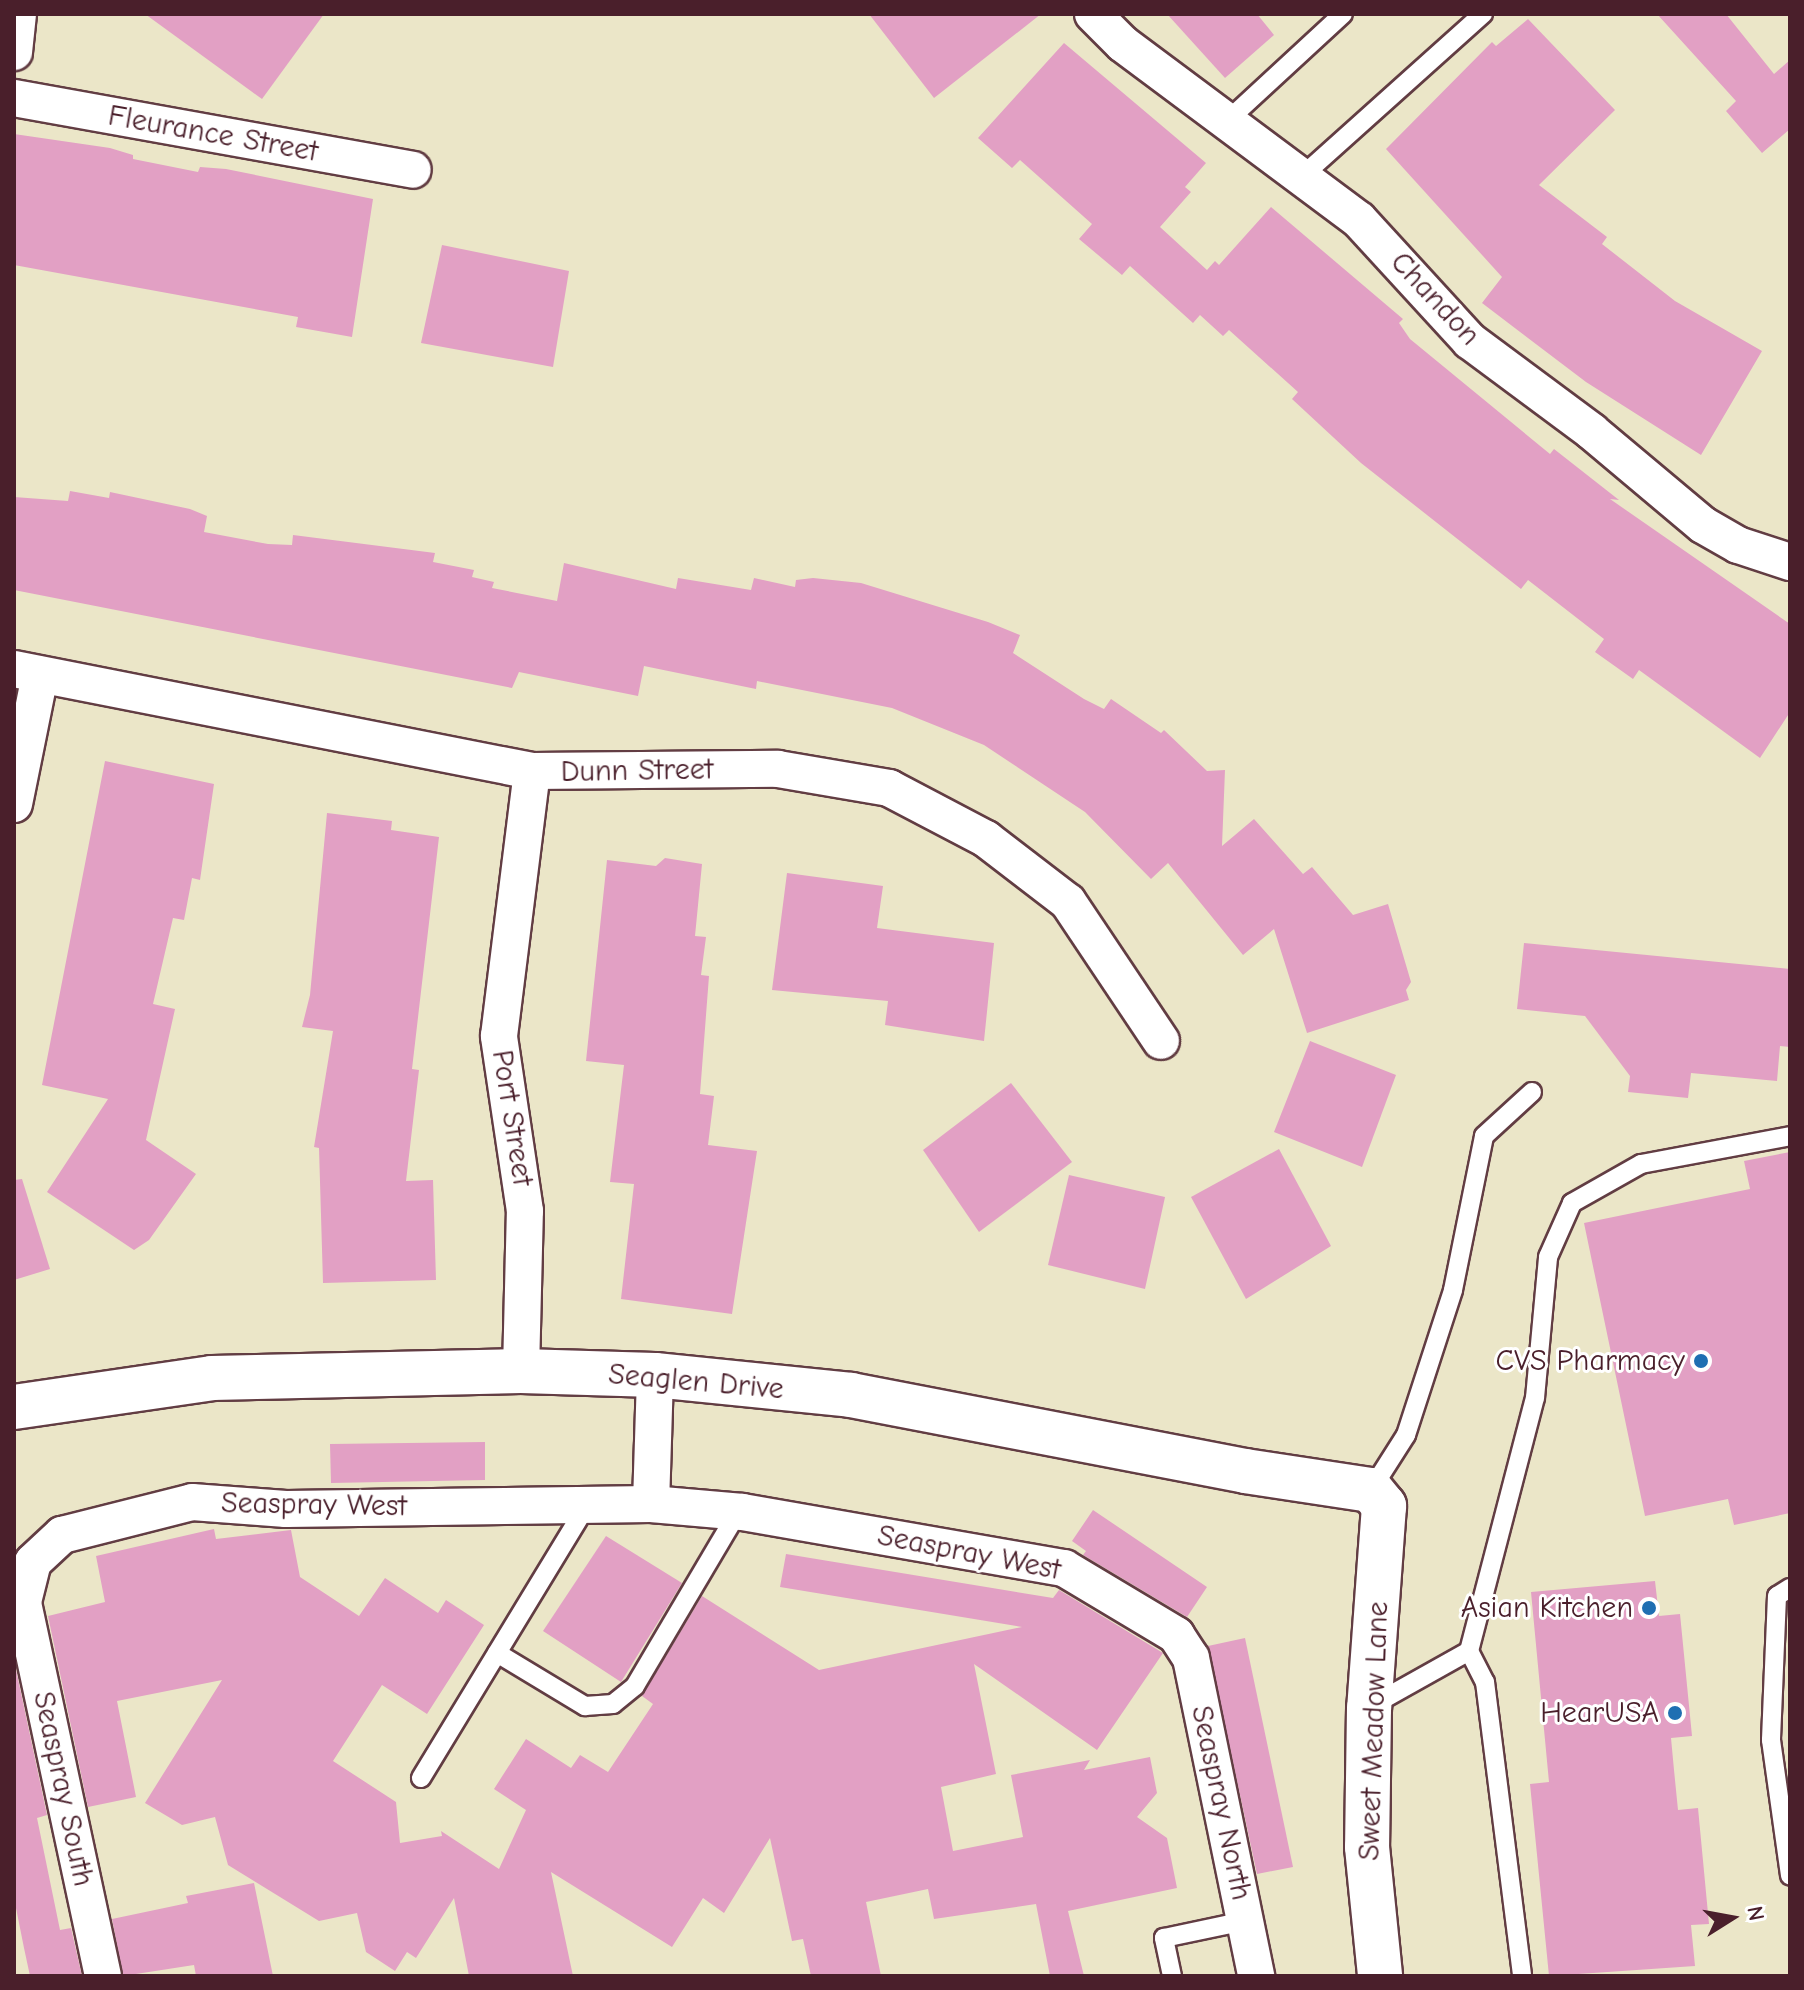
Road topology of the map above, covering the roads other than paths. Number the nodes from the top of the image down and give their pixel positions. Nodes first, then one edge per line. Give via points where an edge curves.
1 (18, 14) edge
2 (1093, 14) edge
3 (1343, 14) edge
4 (1483, 14) edge
5 (14, 52) edge
6 (14, 98) edge
7 (1226, 122) junction
8 (413, 170) dead end
9 (1300, 178) junction
10 (1790, 562) edge
11 (27, 672) edge
12 (532, 771) junction
13 (14, 804) edge
14 (1161, 1041) dead end
15 (1532, 1092) dead end
16 (1790, 1136) edge
17 (521, 1371) junction
18 (655, 1375) junction
19 (14, 1407) edge
20 (1371, 1490) junction
21 (651, 1504) junction
22 (587, 1505) junction
23 (738, 1512) junction
24 (1790, 1588) edge
25 (23, 1602) joint
26 (1176, 1635) joint
27 (1469, 1651) junction
28 (497, 1653) junction
29 (1369, 1708) junction
30 (421, 1778) dead end
31 (1790, 1876) edge
32 (1245, 1921) junction
33 (103, 1976) edge
34 (1172, 1976) edge
35 (1256, 1976) edge
36 (1380, 1976) edge
37 (1522, 1976) edge

1 - 5 street
2 - 7 street, Chandon via 1123,44
3 - 7 lane
4 - 9 lane
6 - 8 street, Fleurance Street
7 - 9 street, Chandon
9 - 10 street, Chandon via 1359,220 1470,341 1591,431 1703,525 1738,545
11 - 12 street, Dunn Street
11 - 13 street
12 - 14 street, Dunn Street via 778,769 889,788 986,839 1068,902
12 - 17 street, Port Street via 499,1036 525,1211
15 - 20 lane via 1484,1136 1453,1290 1406,1435
16 - 27 lane via 1641,1164 1572,1203 1548,1257 1535,1398
17 - 18 street, Seaglen Drive
17 - 19 street, Seaglen Drive via 212,1378
18 - 20 street, Seaglen Drive via 851,1395
18 - 21 street
20 - 29 street, Sweet Meadow Lane via 1384,1506
21 - 22 street, Seaspray West
21 - 23 street, Seaspray West
22 - 25 street, Seaspray West via 286,1509 192,1502 62,1535 33,1562
22 - 28 lane
23 - 26 street, Seaspray West via 1064,1568
23 - 28 lane via 635,1686 613,1704 585,1706
24 - 31 lane via 1777,1596 1771,1740
25 - 33 street, Seaspray South
26 - 32 street, Seaspray North via 1191,1658
27 - 29 lane
27 - 37 lane via 1485,1682
28 - 30 lane
29 - 36 street, Sweet Meadow Lane via 1367,1847
32 - 34 lane via 1164,1938
32 - 35 street, Seaspray North

